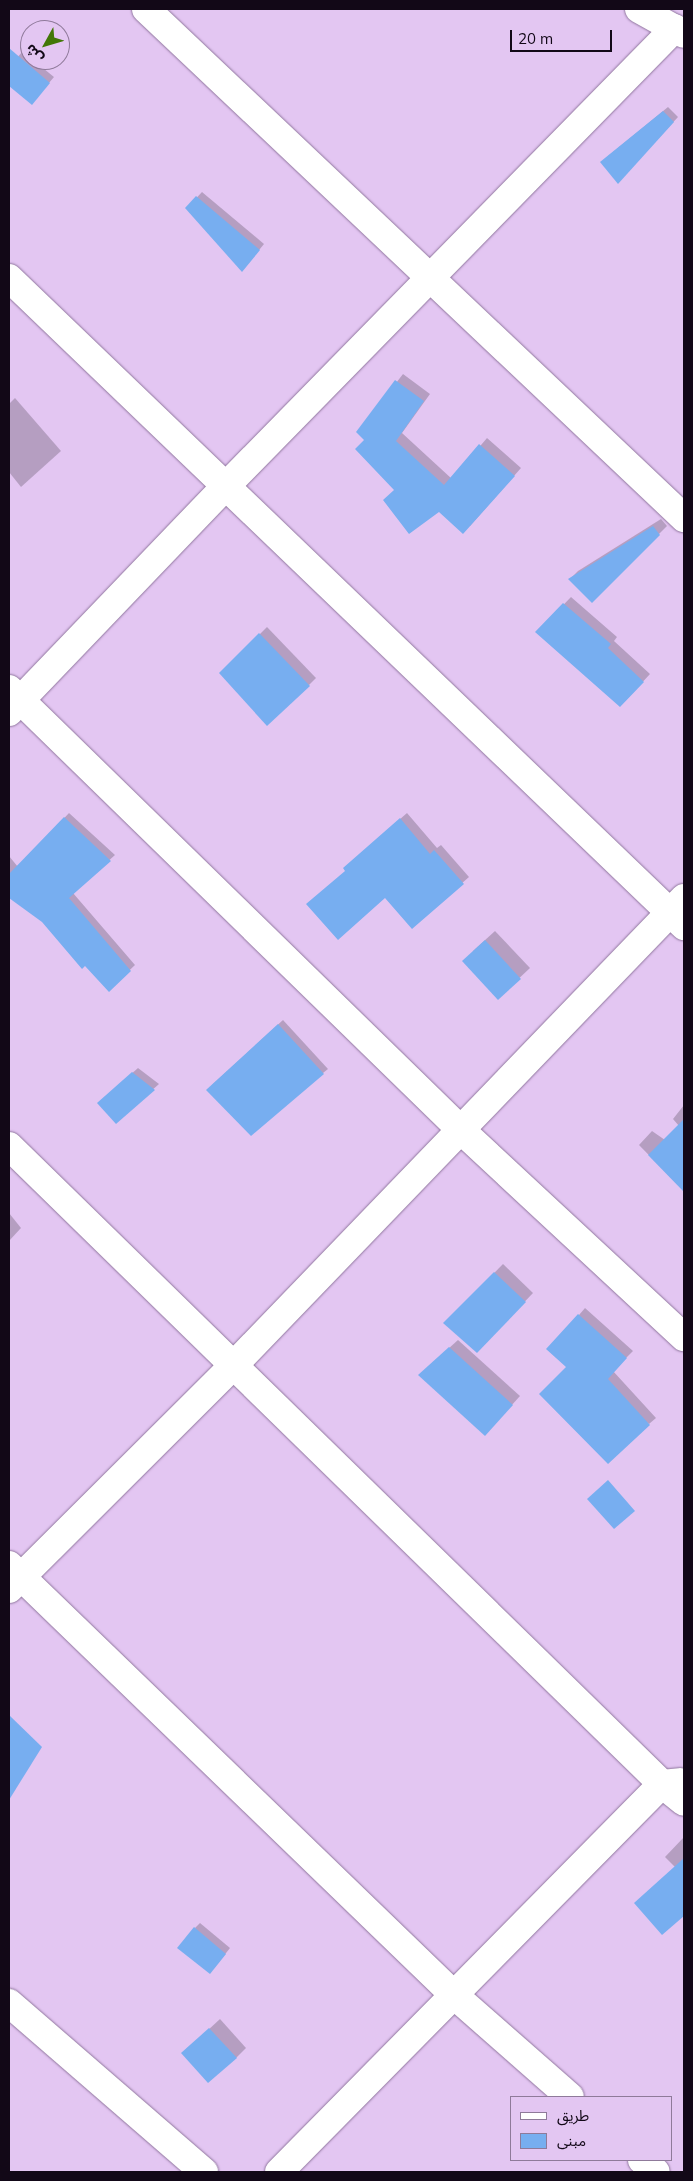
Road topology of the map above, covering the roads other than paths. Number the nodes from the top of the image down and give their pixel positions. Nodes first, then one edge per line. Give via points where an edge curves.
1 (146, 9) edge
2 (639, 9) edge
3 (679, 31) edge
4 (9, 278) edge
5 (430, 278) junction
6 (226, 486) junction
7 (684, 518) edge
8 (12, 701) edge
9 (680, 912) edge
10 (462, 1131) junction
11 (9, 1146) edge
12 (684, 1336) edge
13 (233, 1366) junction
14 (13, 1577) edge
15 (673, 1783) edge
16 (684, 1802) edge
17 (454, 1995) junction
18 (9, 2003) edge
19 (569, 2096) edge
20 (643, 2161) edge
21 (204, 2172) edge
22 (279, 2172) edge
23 (656, 2172) edge

1 - 5 street
2 - 3 street
3 - 5 street
4 - 6 street
5 - 6 street
5 - 7 street
6 - 8 street
6 - 9 street
8 - 10 street
9 - 10 street
10 - 12 street
10 - 13 street
11 - 13 street
13 - 14 street
13 - 15 street
14 - 17 street
15 - 16 street
15 - 17 street
17 - 19 street
17 - 22 street
18 - 21 street
20 - 23 street

